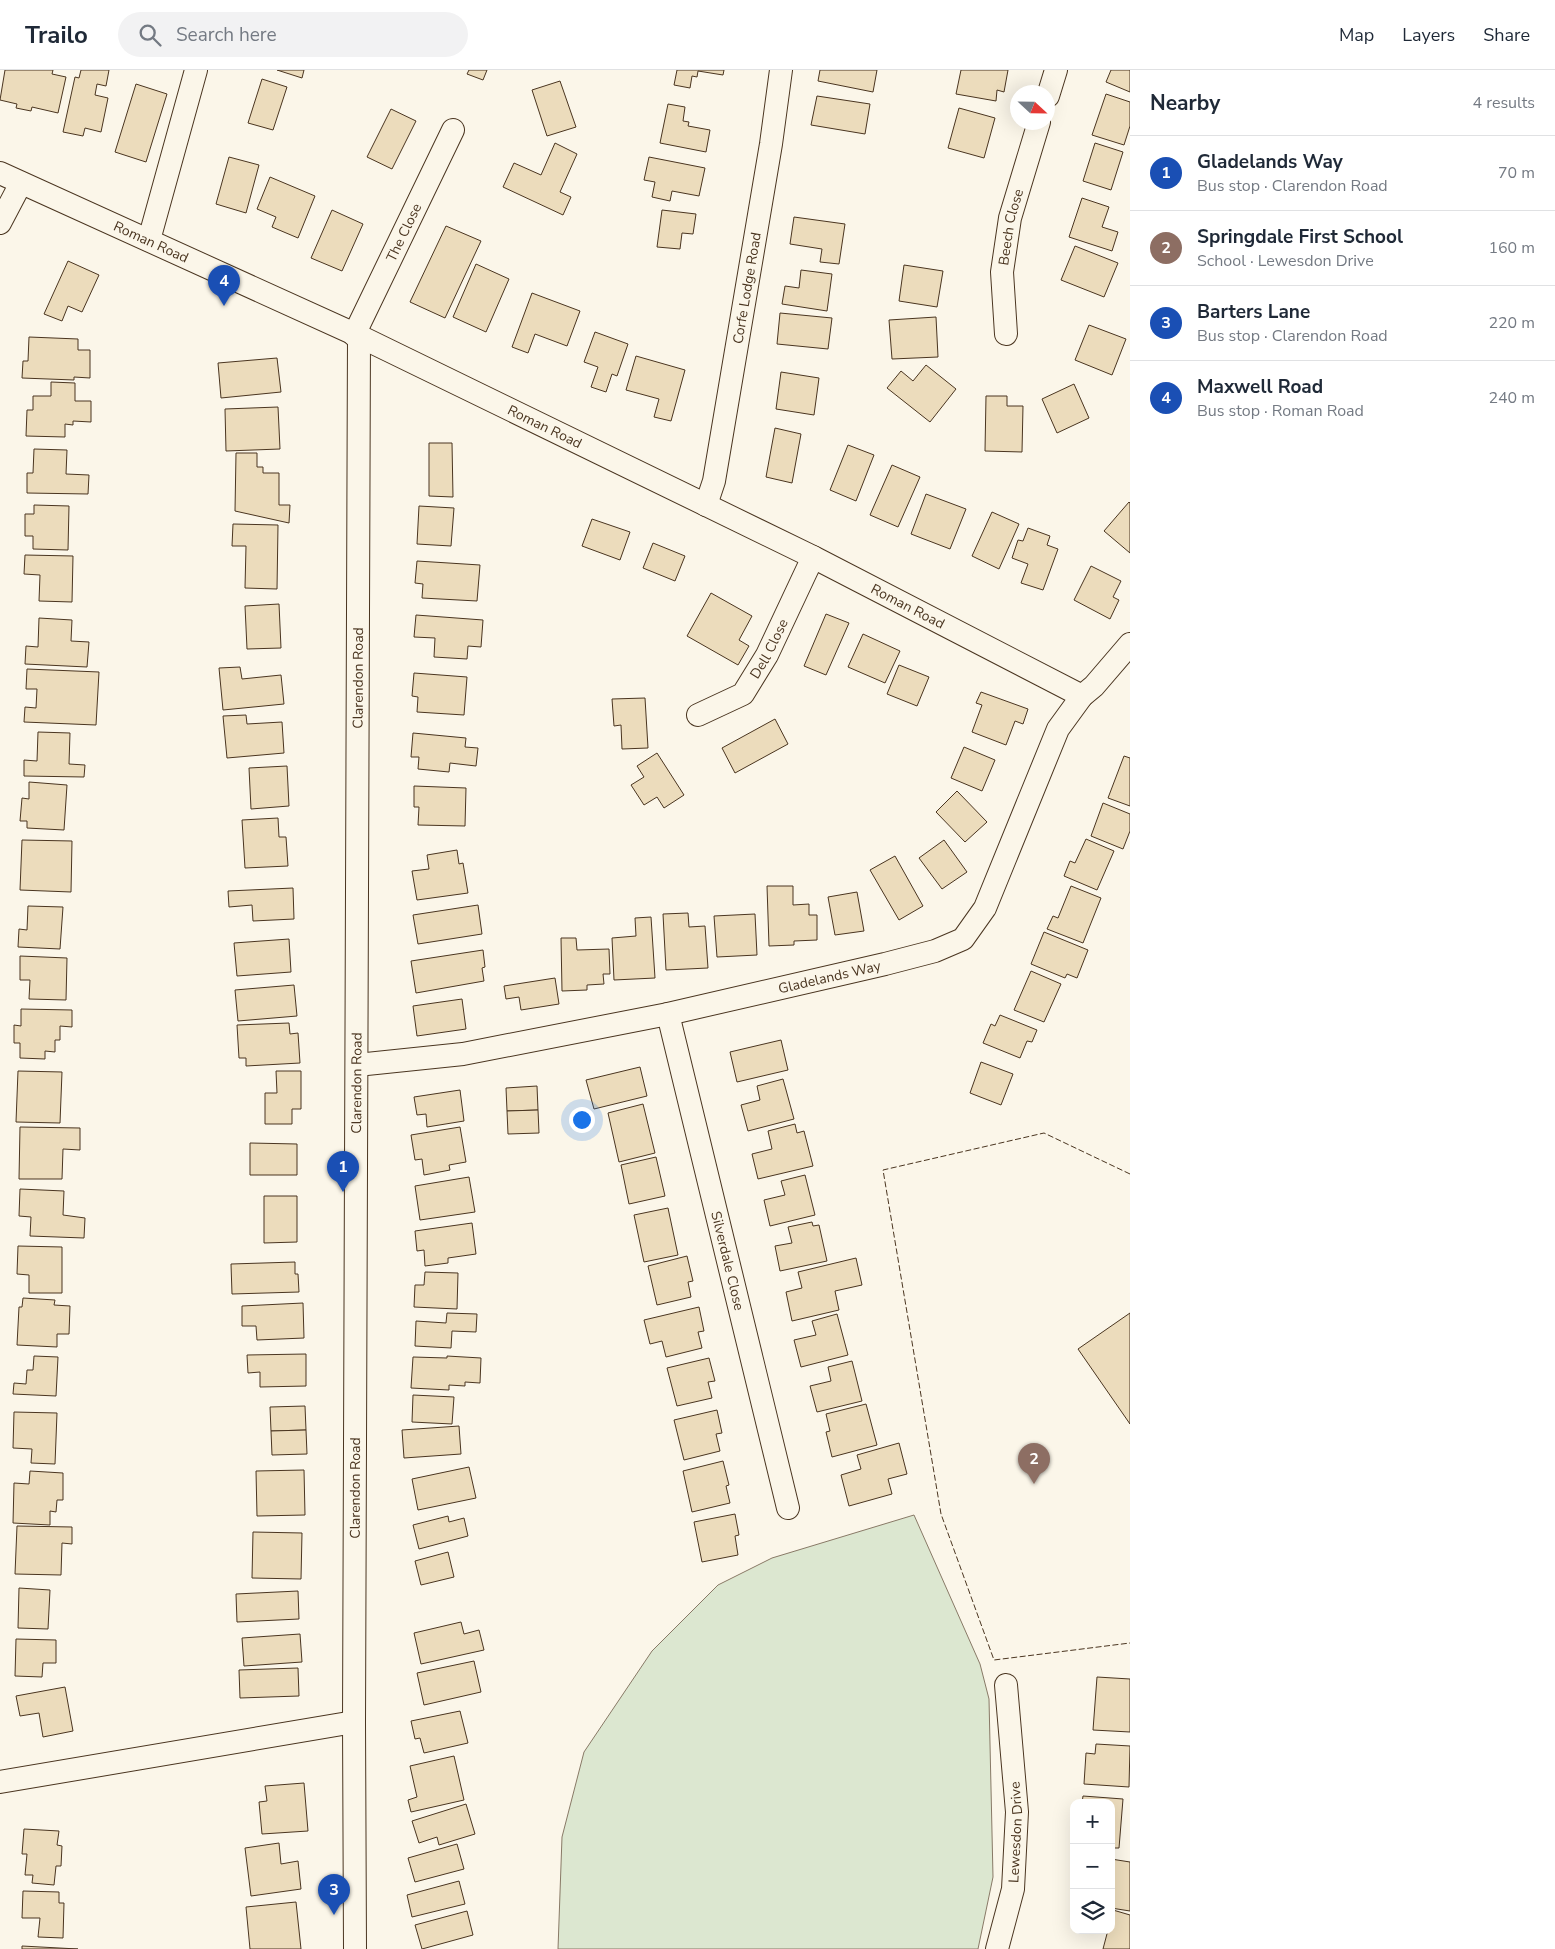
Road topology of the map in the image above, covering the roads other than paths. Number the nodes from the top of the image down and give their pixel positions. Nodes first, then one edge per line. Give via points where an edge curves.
1 (196, 70) edge
2 (781, 70) edge
3 (1056, 70) edge
4 (1051, 85) edge
5 (452, 130) dead end
6 (1037, 130) edge
7 (0, 173) edge
8 (21, 182) junction
9 (0, 223) edge
10 (149, 240) junction
11 (1006, 334) dead end
12 (357, 336) junction
13 (706, 505) junction
14 (813, 556) junction
15 (1130, 644) edge
16 (1082, 696) junction
17 (698, 715) dead end
18 (668, 1014) junction
19 (357, 1065) junction
20 (788, 1508) dead end
21 (1006, 1685) dead end
22 (354, 1722) junction
23 (0, 1782) edge
24 (355, 1949) edge
25 (997, 1949) edge

1 - 10 street
2 - 13 street, Corfe Lodge Road via 714,482
3 - 4 street
5 - 12 street, The Close
6 - 11 street, Beech Close via 1010,218 1002,272
7 - 8 street, Roman Road
8 - 9 street
8 - 10 street, Roman Road
10 - 12 street, Roman Road
12 - 13 street, Roman Road
12 - 19 street, Clarendon Road
13 - 14 street, Roman Road
14 - 16 street, Roman Road
14 - 17 street, Dell Close via 767,655 743,694
15 - 16 street, Gladelands Way
16 - 18 street, Gladelands Way via 1058,729 985,908 962,939 935,951 885,964
18 - 19 street, Gladelands Way via 463,1054
18 - 20 street, Silverdale Close
19 - 22 street, Clarendon Road
21 - 25 street, Lewesdon Drive via 1017,1812 1013,1889
22 - 23 street
22 - 24 street, Clarendon Road

